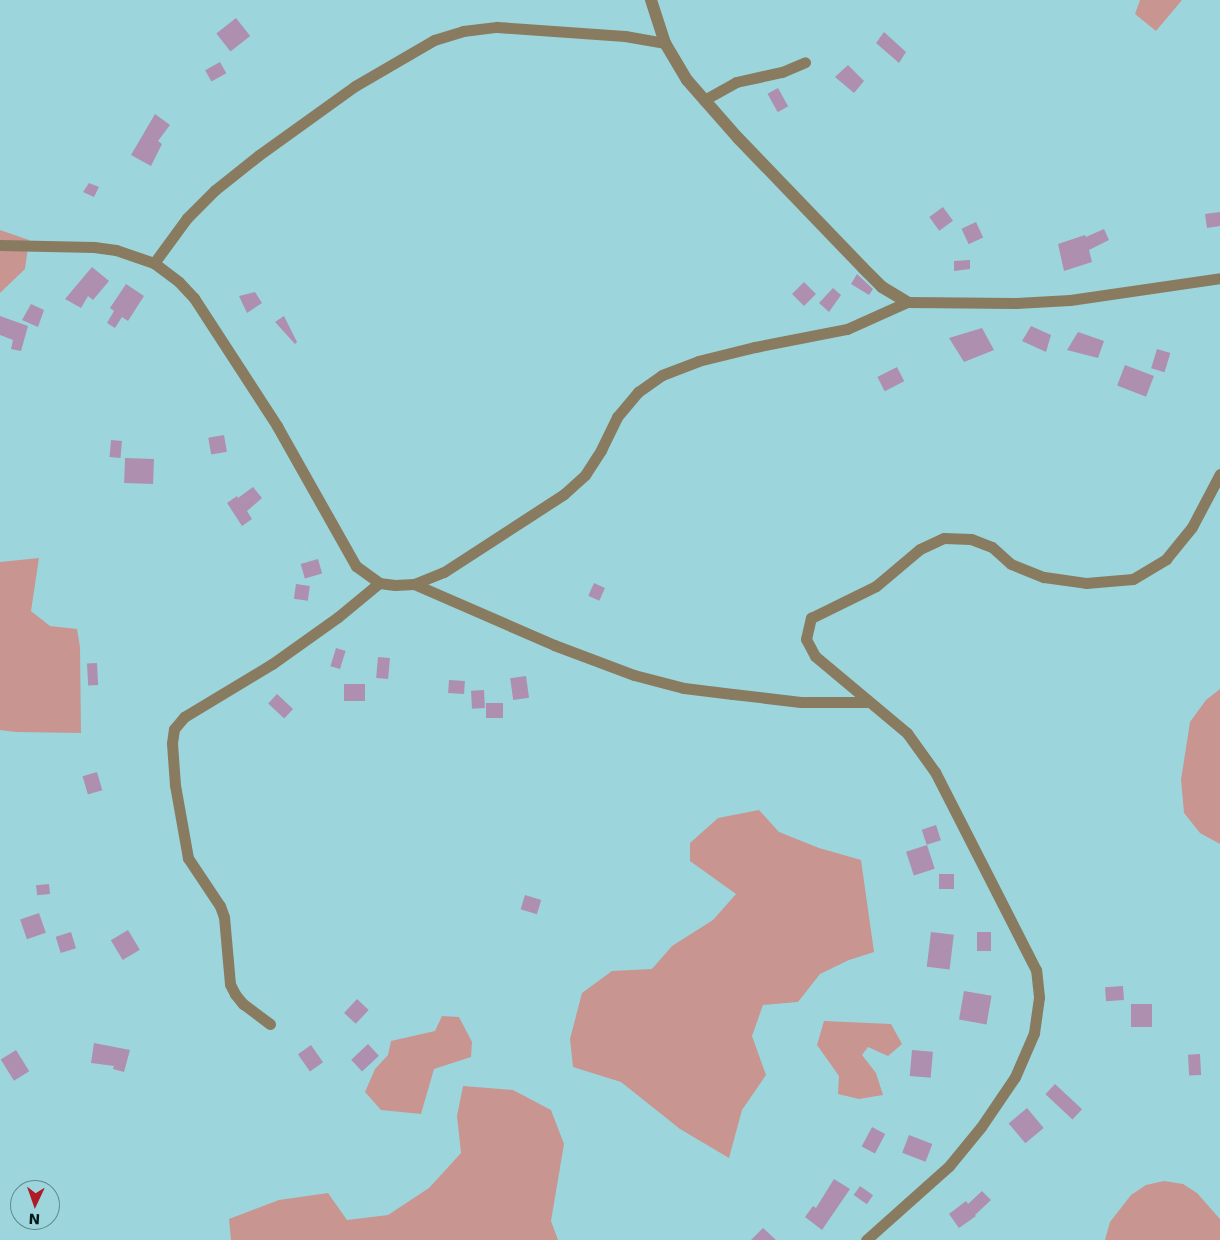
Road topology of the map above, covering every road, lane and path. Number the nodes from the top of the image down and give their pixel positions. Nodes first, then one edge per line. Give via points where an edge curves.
1 (651, 0) edge
2 (665, 43) junction
3 (805, 62) dead end
4 (704, 100) junction
5 (0, 245) edge
6 (154, 264) junction
7 (1220, 278) edge
8 (907, 302) junction
9 (1220, 474) edge
10 (379, 583) junction
11 (414, 584) junction
12 (867, 702) junction
13 (270, 1024) dead end
14 (866, 1240) edge

1 - 2 street
2 - 4 street via 687,80
2 - 6 street via 625,36 497,27 463,31 434,40 355,86 215,190 187,218
3 - 4 street via 782,72 736,82
4 - 8 street via 882,287
5 - 6 street via 94,247 134,255
6 - 10 street via 194,298 277,426 356,566
7 - 8 street via 1070,300
8 - 11 street via 847,329 698,361 662,375 638,392 617,416 589,468 564,494 444,572
9 - 12 street via 1208,500 1182,540 1166,559 1133,579 1086,583 1044,577 1011,564 992,546 971,539 944,538 920,549 876,586 812,618 806,639 815,656
10 - 11 street
10 - 13 street via 286,654 184,717 174,729 175,784 188,858 224,917 230,984 243,1004
11 - 12 street via 554,645 634,675 684,688 801,702
12 - 14 street via 907,733 935,772 1036,970 1039,996 1034,1033 1015,1077 981,1127 949,1166

